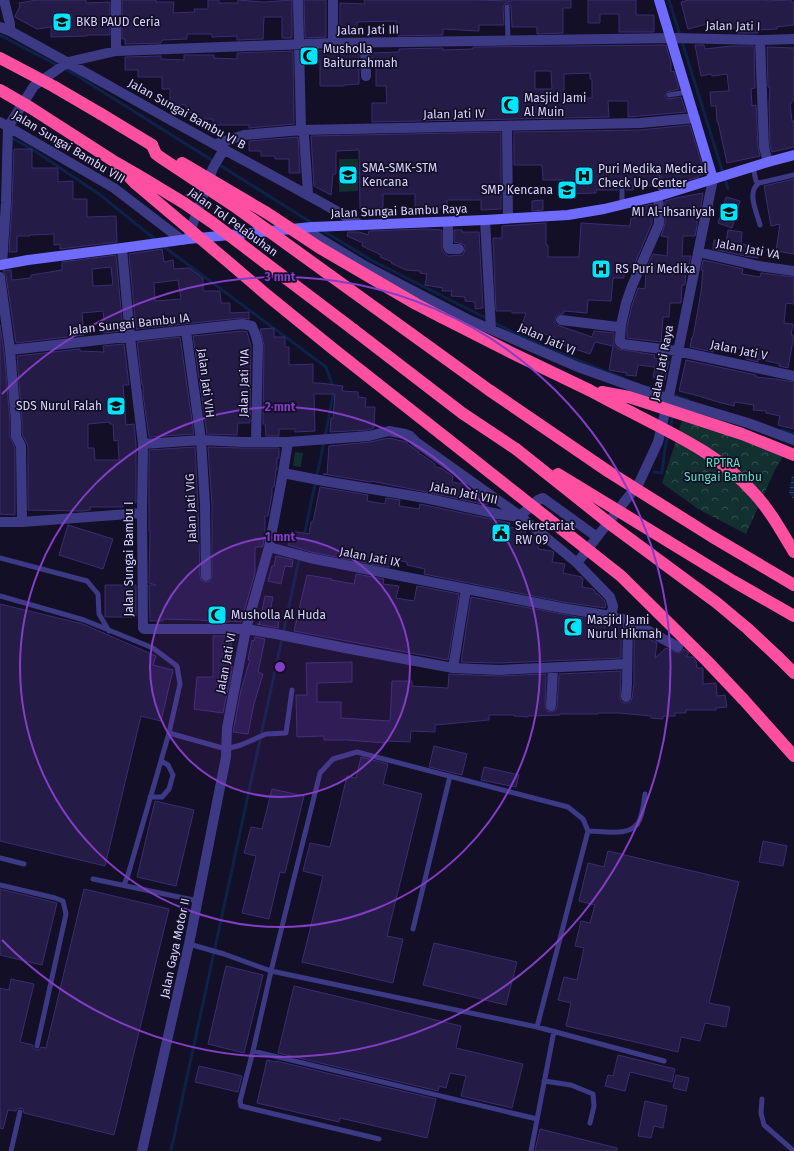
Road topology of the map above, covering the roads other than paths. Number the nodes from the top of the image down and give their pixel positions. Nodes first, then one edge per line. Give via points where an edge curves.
1 (4, 0) edge
2 (116, 0) edge
3 (298, 0) edge
4 (333, 0) edge
5 (659, 0) edge
6 (507, 7) dead end
7 (5, 29) edge
8 (672, 38) junction
9 (794, 39) edge
10 (508, 40) junction
11 (760, 40) junction
12 (365, 42) junction
13 (333, 43) junction
14 (300, 44) junction
15 (116, 51) junction
16 (0, 58) edge
17 (62, 67) junction
18 (366, 76) dead end
19 (0, 90) edge
20 (688, 92) junction
21 (669, 95) dead end
22 (695, 118) junction
23 (6, 126) edge
24 (507, 126) junction
25 (301, 130) junction
26 (152, 144) junction
27 (220, 147) junction
28 (794, 155) edge
29 (115, 162) junction
30 (768, 162) junction
31 (753, 167) junction
32 (794, 175) edge
33 (714, 178) junction
34 (658, 179) dead end
35 (622, 182) dead end
36 (759, 183) junction
37 (308, 194) junction
38 (660, 196) junction
39 (622, 204) junction
40 (508, 218) junction
41 (485, 220) junction
42 (448, 222) junction
43 (361, 225) junction
44 (760, 225) dead end
45 (312, 228) junction
46 (185, 239) junction
47 (122, 248) junction
48 (459, 249) dead end
49 (702, 253) junction
50 (1, 265) edge
51 (794, 271) edge
52 (0, 277) edge
53 (561, 320) dead end
54 (491, 324) junction
55 (621, 325) junction
56 (252, 326) joint
57 (186, 331) junction
58 (130, 337) junction
59 (10, 350) junction
60 (681, 352) junction
61 (794, 376) edge
62 (589, 390) junction
63 (672, 397) junction
64 (201, 440) junction
65 (794, 440) edge
66 (256, 442) junction
67 (288, 442) junction
68 (142, 444) junction
69 (516, 449) junction
70 (794, 455) edge
71 (283, 473) junction
72 (142, 513) junction
73 (520, 516) junction
74 (0, 522) edge
75 (22, 522) junction
76 (597, 537) junction
77 (269, 548) junction
78 (794, 552) edge
79 (0, 558) edge
80 (577, 564) junction
81 (206, 576) dead end
82 (794, 585) edge
83 (466, 589) junction
84 (0, 596) edge
85 (611, 616) junction
86 (794, 616) edge
87 (628, 620) junction
88 (246, 629) junction
89 (109, 631) junction
90 (678, 647) dead end
91 (627, 664) junction
92 (453, 668) junction
93 (552, 668) junction
94 (794, 673) edge
95 (292, 690) dead end
96 (626, 696) dead end
97 (551, 706) dead end
98 (169, 733) junction
99 (226, 749) junction
100 (794, 756) edge
101 (161, 761) junction
102 (450, 776) junction
103 (645, 794) dead end
104 (150, 797) junction
105 (588, 831) junction
106 (0, 858) edge
107 (24, 864) dead end
108 (94, 879) dead end
109 (0, 885) edge
110 (124, 885) junction
111 (198, 901) junction
112 (413, 928) dead end
113 (189, 944) junction
114 (271, 971) junction
115 (536, 1027) junction
116 (554, 1031) junction
117 (37, 1046) dead end
118 (253, 1051) junction
119 (664, 1061) dead end
120 (544, 1081) junction
121 (762, 1100) dead end
122 (20, 1112) dead end
123 (537, 1119) junction
124 (590, 1123) dead end
125 (379, 1139) dead end
126 (11, 1151) edge
127 (142, 1151) edge
128 (531, 1151) edge
129 (794, 1151) edge

1 - 7 street via 10,24
2 - 15 street
3 - 14 street
4 - 13 street
5 - 8 street
6 - 10 lane
7 - 17 street, Jalan Sungai Bambu VI B
8 - 10 street, Jalan Jati III
8 - 11 street, Jalan Jati I
8 - 20 street
9 - 11 street, Jalan Jati I
10 - 12 street, Jalan Jati III
11 - 30 street via 764,147
12 - 13 street, Jalan Jati III
12 - 18 street
13 - 14 street, Jalan Jati III
14 - 15 street, Jalan Jati III
14 - 25 street
15 - 17 street, Jalan Jati III
16 - 26 highway, bridge
17 - 23 street via 34,86
17 - 27 street, Jalan Sungai Bambu VI B
19 - 29 highway, Jalan Tol Pelabuhan, bridge
20 - 21 lane
20 - 22 street
22 - 24 street, Jalan Jati IV via 640,123
22 - 33 street
23 - 46 street, Jalan Sungai Bambu VIII via 114,188
23 - 50 street via 6,202
24 - 25 street, Jalan Jati IV
24 - 40 street
25 - 27 street, Jalan Jati IV via 244,135
25 - 37 street via 304,135
26 - 62 highway, bridge via 416,304
26 - 82 highway, bridge via 160,157 234,206 546,429 609,472
27 - 37 street, Jalan Sungai Bambu VI B
27 - 46 street via 218,158
28 - 30 street, Jalan Sungai Bambu Raya
29 - 69 highway, Jalan Tol Pelabuhan, bridge via 213,223 462,413
29 - 100 highway, bridge via 136,184 268,296 621,576 707,661
30 - 31 street, Jalan Sungai Bambu Raya
31 - 33 street, Jalan Sungai Bambu Raya
31 - 36 lane via 756,181
32 - 36 lane
33 - 38 street, Jalan Sungai Bambu Raya
33 - 49 street, Jalan Jati Raya
34 - 38 lane
35 - 39 lane
36 - 44 lane via 755,186 752,196
37 - 43 street, Jalan Sungai Bambu VI B
38 - 39 street, Jalan Sungai Bambu Raya
38 - 55 street via 659,224 632,286
39 - 40 street, Jalan Sungai Bambu Raya via 568,215
40 - 41 street, Jalan Sungai Bambu Raya
41 - 42 street, Jalan Sungai Bambu Raya
41 - 54 street
42 - 43 street, Jalan Sungai Bambu Raya
42 - 48 street via 448,247
43 - 45 street, Jalan Sungai Bambu Raya
45 - 46 street, Jalan Sungai Bambu Raya
45 - 54 street, Jalan Jati VI via 365,266 467,319
46 - 47 street, Jalan Sungai Bambu Raya
47 - 50 street, Jalan Sungai Bambu Raya
47 - 58 street, Jalan Sungai Bambu I
49 - 51 street, Jalan Jati VA
49 - 60 street, Jalan Jati Raya
52 - 59 street
53 - 55 street via 618,327
54 - 63 street, Jalan Jati VI via 578,367
55 - 60 street, Jalan Jati V via 620,342 623,344
56 - 57 street, Jalan Sungai Bambu IA via 242,324
56 - 66 street, Jalan Jati VIA via 258,345
57 - 58 street, Jalan Sungai Bambu IA
57 - 64 street, Jalan Jati VIH
58 - 59 street, Jalan Sungai Bambu IA
58 - 68 street, Jalan Sungai Bambu I
59 - 75 street via 16,436 21,446
60 - 61 street, Jalan Jati V
60 - 63 street, Jalan Jati Raya
62 - 70 highway, bridge via 629,397 742,434
62 - 78 highway, bridge via 685,439 733,472 769,511
63 - 65 street, Jalan Jati VI
63 - 76 street, Jalan Jati Raya via 658,442 639,483
64 - 66 street
64 - 68 street
64 - 81 street, Jalan Jati VIG
66 - 67 street
67 - 71 street, Jalan Jati VI
67 - 73 street via 369,436 389,432 406,434
68 - 72 street, Jalan Sungai Bambu I
69 - 86 highway, bridge
69 - 94 highway, bridge via 614,527 717,603
71 - 73 street, Jalan Jati VIII
71 - 77 street, Jalan Jati VI
72 - 75 street
72 - 88 street, Jalan Sungai Bambu I via 143,628
73 - 76 street via 543,498
73 - 80 street
74 - 75 street
76 - 80 street, Jalan Jati Raya
77 - 83 street, Jalan Jati IX
77 - 88 street, Jalan Jati VI
79 - 89 lane via 87,581 98,594 99,614
80 - 85 street via 610,597 613,606
83 - 85 street, Jalan Jati IX
83 - 92 street
84 - 89 lane via 84,620
85 - 87 street, Jalan Jati IX
87 - 90 street, Jalan Jati IX
87 - 91 street
88 - 92 street, Jalan Sungai Bambu I
88 - 99 street, Jalan Jati VI via 227,728
89 - 98 lane via 153,648 177,666 180,684
91 - 93 street, Jalan Sungai Bambu I
91 - 96 street
92 - 93 street, Jalan Sungai Bambu I
93 - 97 street
95 - 99 lane via 286,733 266,734
98 - 99 lane
98 - 101 lane
99 - 111 street, Jalan Gaya Motor II
101 - 104 lane
101 - 104 lane via 168,765 172,775 169,789 162,797
102 - 105 lane via 568,807 583,819
102 - 112 lane
102 - 114 lane via 357,752 332,759 320,773
103 - 105 lane via 640,821 632,830
104 - 110 lane
105 - 115 lane
106 - 107 lane
108 - 110 lane
109 - 117 lane via 63,900 66,914
110 - 111 lane
111 - 113 street, Jalan Gaya Motor II
113 - 114 lane
113 - 127 street, Jalan Gaya Motor II
114 - 115 lane
114 - 118 lane
115 - 116 lane
116 - 119 lane
116 - 120 lane
118 - 123 lane
118 - 125 lane via 241,1106
120 - 123 lane
120 - 124 lane via 571,1085 593,1094 594,1106
121 - 129 lane via 761,1113 764,1125
122 - 126 lane
123 - 128 lane

